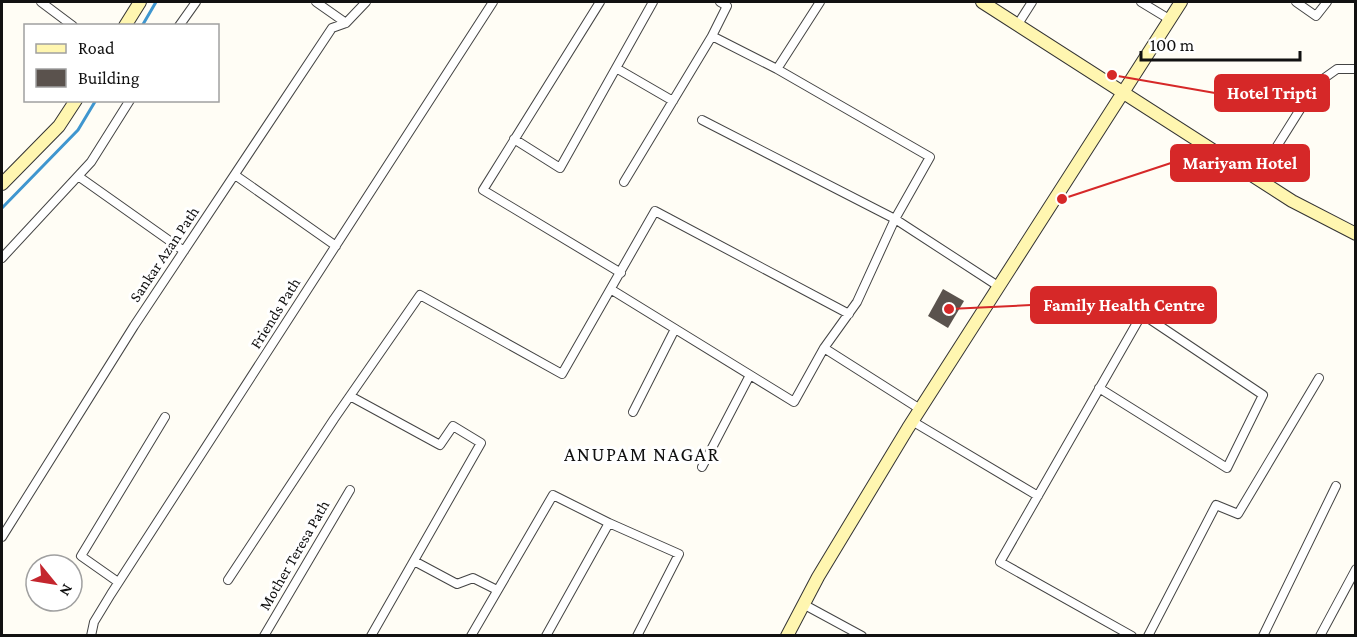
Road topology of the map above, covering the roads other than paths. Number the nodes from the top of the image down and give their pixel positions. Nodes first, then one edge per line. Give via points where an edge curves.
1 (41, 2) edge
2 (140, 2) edge
3 (196, 2) edge
4 (316, 2) edge
5 (366, 2) edge
6 (600, 2) edge
7 (653, 2) edge
8 (720, 2) edge
9 (820, 2) edge
10 (982, 2) edge
11 (1032, 2) edge
12 (1141, 2) edge
13 (1181, 2) edge
14 (1296, 2) edge
15 (1327, 2) edge
16 (492, 5) edge
17 (1169, 19) junction
18 (346, 22) junction
19 (70, 24) edge
20 (126, 24) edge
21 (180, 24) edge
22 (1018, 24) junction
23 (712, 36) junction
24 (616, 68) junction
25 (777, 69) junction
26 (1356, 69) edge
27 (1123, 91) junction
28 (673, 100) junction
29 (75, 102) edge
30 (129, 102) edge
31 (702, 120) dead end
32 (514, 139) junction
33 (235, 175) junction
34 (78, 176) junction
35 (1257, 178) junction
36 (624, 182) dead end
37 (2, 184) edge
38 (895, 219) junction
39 (1356, 234) edge
40 (336, 246) junction
41 (184, 251) junction
42 (2, 258) edge
43 (621, 273) junction
44 (998, 286) junction
45 (612, 290) junction
46 (849, 314) junction
47 (675, 329) junction
48 (824, 348) junction
49 (750, 375) junction
50 (1319, 378) dead end
51 (1099, 388) junction
52 (350, 396) junction
53 (920, 409) junction
54 (633, 412) dead end
55 (165, 417) dead end
56 (912, 421) junction
57 (702, 467) dead end
58 (1336, 486) dead end
59 (350, 490) dead end
60 (1038, 496) junction
61 (609, 523) junction
62 (2, 537) edge
63 (414, 561) junction
64 (1356, 569) edge
65 (228, 580) dead end
66 (118, 582) junction
67 (497, 590) junction
68 (803, 604) junction
69 (91, 636) edge
70 (264, 636) edge
71 (371, 636) edge
72 (471, 636) edge
73 (546, 636) edge
74 (637, 636) edge
75 (787, 636) edge
76 (862, 636) edge
77 (1132, 636) edge
78 (1148, 636) edge
79 (1263, 636) edge
80 (1320, 636) edge

1 - 19 street
2 - 20 street
3 - 21 street
4 - 18 street
5 - 18 street, Sankar Azan Path
6 - 32 street
7 - 24 street
8 - 23 street via 727,6
9 - 25 street
10 - 22 street
11 - 22 street
12 - 17 street
13 - 17 street
14 - 15 street via 1316,16
16 - 40 street, Friends Path
17 - 27 street
18 - 33 street, Sankar Azan Path via 332,28
22 - 27 street
23 - 25 street
23 - 28 street
24 - 28 street
24 - 32 street via 560,168
25 - 38 street via 930,157
26 - 35 street via 1337,69 1316,84
27 - 35 street
27 - 44 street
28 - 36 street
29 - 37 street via 59,126
30 - 34 street
31 - 38 street
32 - 43 street via 483,189
33 - 40 street
33 - 41 street, Sankar Azan Path
34 - 41 street
34 - 42 street
35 - 39 street
38 - 44 street
38 - 46 street
40 - 66 street, Friends Path
41 - 62 street, Sankar Azan Path
43 - 45 street
43 - 46 street via 655,211
44 - 53 street
45 - 47 street
45 - 52 street via 562,374 420,295
46 - 48 street
47 - 49 street
47 - 54 street
48 - 49 street via 794,402
48 - 53 street
49 - 57 street
50 - 78 street via 1238,514 1216,505
51 - 51 street via 1142,314 1263,395 1227,468
51 - 60 street
52 - 63 street via 440,445 453,426 481,443
52 - 65 street
53 - 56 street
55 - 66 street via 81,556
56 - 60 street
56 - 68 street
58 - 79 street
59 - 70 street, Mother Teresa Path
60 - 77 street via 1000,562
61 - 67 street via 554,495
61 - 73 street
61 - 74 street via 679,554
63 - 67 street via 457,584 473,578
63 - 71 street
64 - 80 street
66 - 69 street, Friends Path via 94,622
67 - 72 street
68 - 75 street
68 - 76 street

